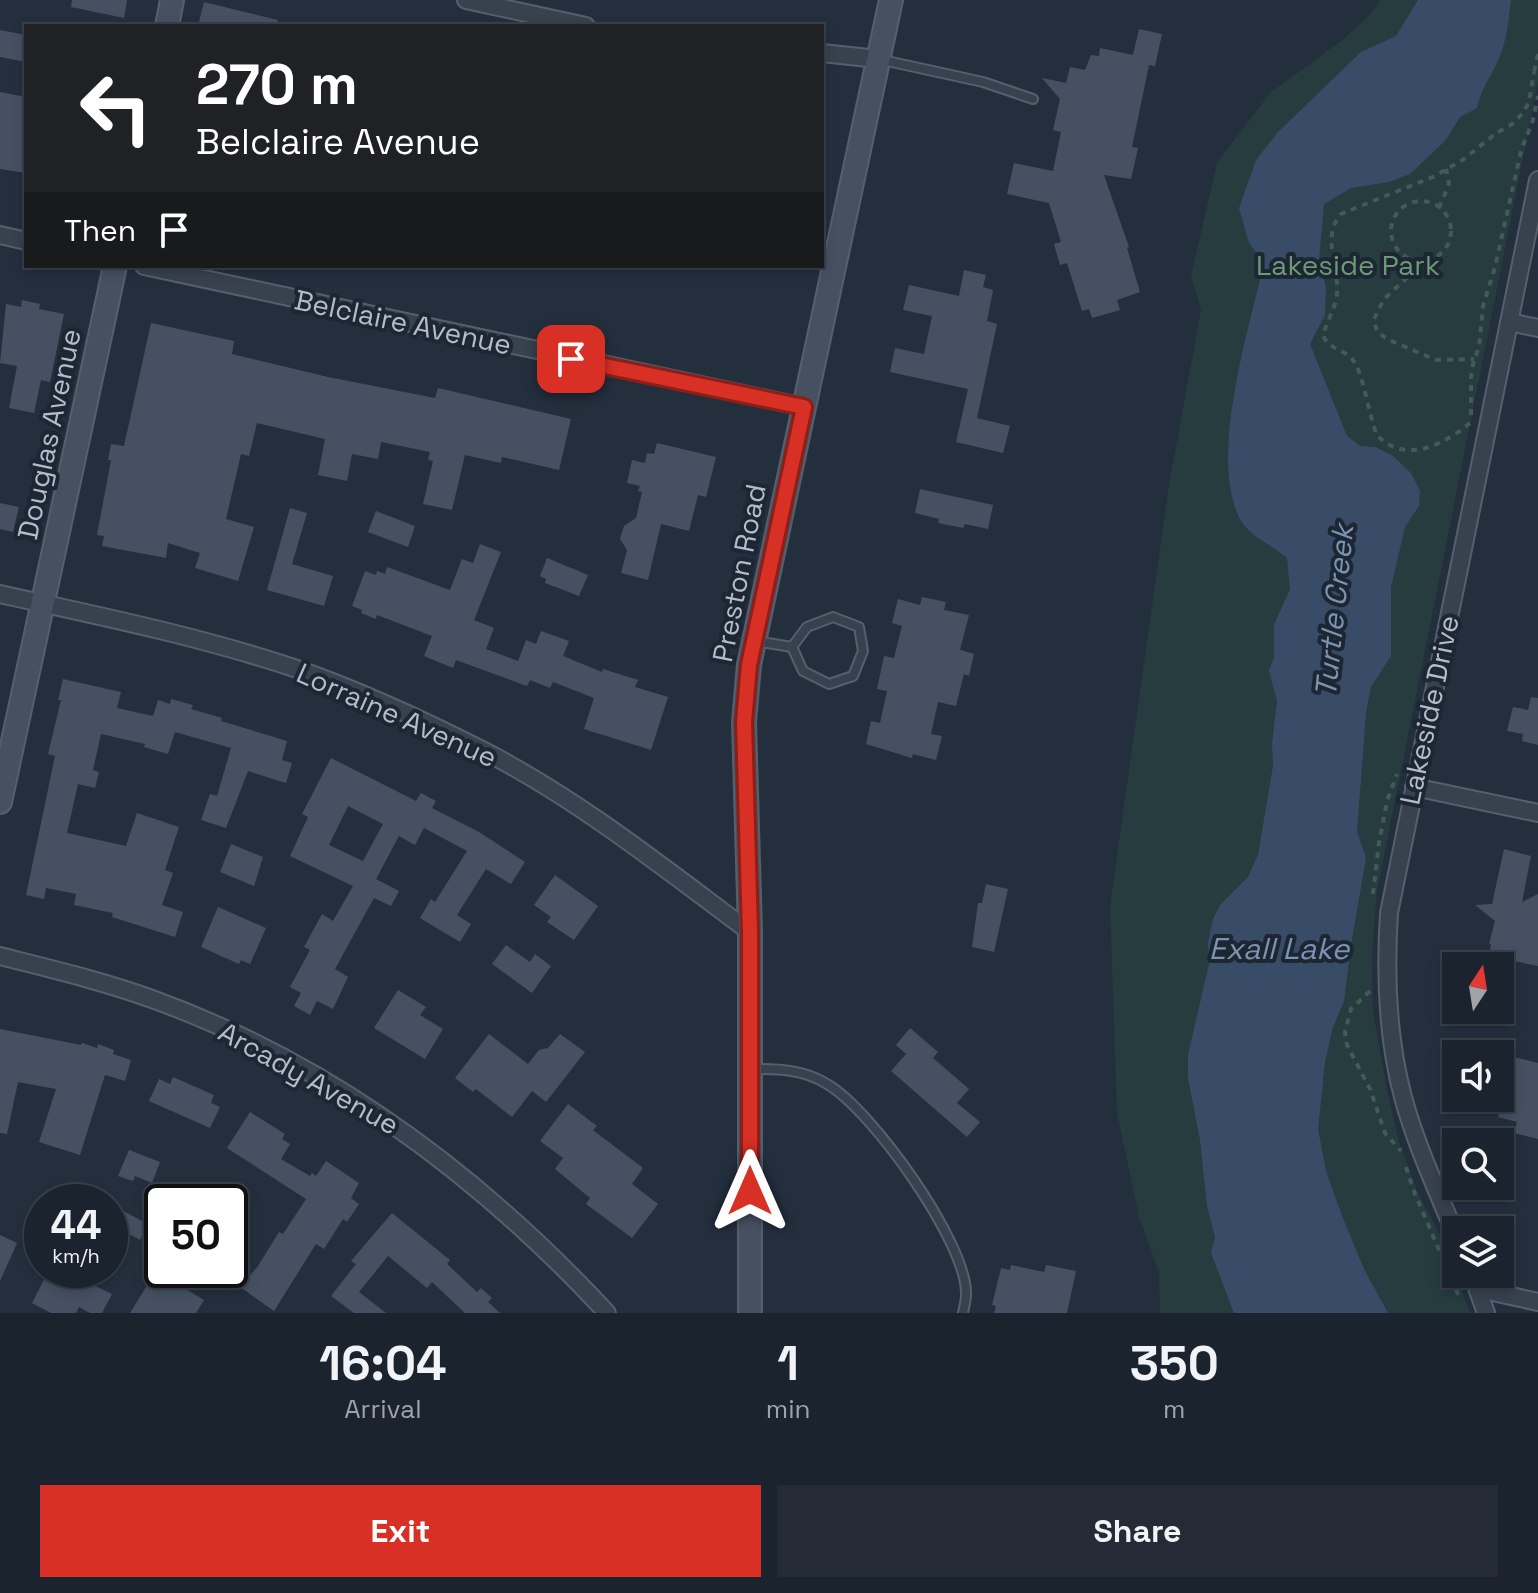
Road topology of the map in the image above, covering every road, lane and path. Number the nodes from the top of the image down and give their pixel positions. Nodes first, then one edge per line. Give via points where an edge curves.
1 (172, 0) edge
2 (466, 0) edge
3 (891, 0) edge
4 (167, 24) edge
5 (577, 24) edge
6 (824, 53) edge
7 (1538, 54) edge
8 (878, 59) junction
9 (1536, 74) edge
10 (1538, 96) edge
11 (1033, 99) dead end
12 (1446, 169) junction
13 (1538, 180) edge
14 (1439, 208) junction
15 (0, 235) edge
16 (24, 241) edge
17 (1425, 261) junction
18 (115, 268) edge
19 (153, 268) edge
20 (1487, 290) junction
21 (1498, 292) dead end
22 (1509, 322) junction
23 (1538, 328) edge
24 (1474, 359) junction
25 (804, 407) junction
26 (0, 594) edge
27 (42, 603) junction
28 (754, 641) junction
29 (792, 647) junction
30 (1414, 787) junction
31 (1387, 801) dead end
32 (0, 802) edge
33 (1394, 803) dead end
34 (1538, 813) edge
35 (750, 932) junction
36 (0, 956) edge
37 (749, 1069) junction
38 (1448, 1216) edge
39 (1478, 1288) edge
40 (1495, 1288) edge
41 (1538, 1302) edge
42 (607, 1313) edge
43 (750, 1313) edge
44 (963, 1313) edge
45 (1486, 1313) edge

1 - 4 main road
2 - 5 street
3 - 8 main road, Preston Road
6 - 8 street
7 - 9 path
8 - 11 lane
8 - 25 main road, Preston Road
9 - 12 path via 1523,113
10 - 20 path
12 - 14 path via 1449,184
12 - 24 path via 1335,221 1330,242 1337,294 1323,335 1326,344 1353,359 1359,370 1377,435 1408,452 1425,449 1470,424
13 - 22 street, Lakeside Drive
14 - 17 path via 1450,222 1450,240 1440,254
14 - 17 path via 1411,203 1392,224 1400,252
15 - 16 street
17 - 24 path via 1384,299 1374,319 1377,332 1436,360
18 - 27 main road, Douglas Avenue
19 - 25 street, Belclaire Avenue
20 - 21 path
20 - 24 path
22 - 23 street
22 - 30 street, Lakeside Drive
25 - 28 main road, Preston Road
26 - 27 street, Lorraine Avenue
27 - 32 main road, Douglas Avenue
27 - 35 street, Lorraine Avenue via 168,631 297,669 422,722 559,795
28 - 29 lane
28 - 35 main road, Preston Road via 744,722
29 - 29 lane via 807,627 833,617 859,627 863,651 853,676 829,684 803,671
30 - 34 street
30 - 38 street, Lakeside Drive via 1389,913 1388,1005 1403,1097
31 - 33 path
35 - 37 main road, Preston Road
36 - 42 street, Arcady Avenue via 154,999 258,1045 347,1093 456,1170
37 - 43 main road, Preston Road
37 - 44 lane via 789,1069 828,1084 868,1120 943,1224 967,1293
39 - 45 street
40 - 41 street

